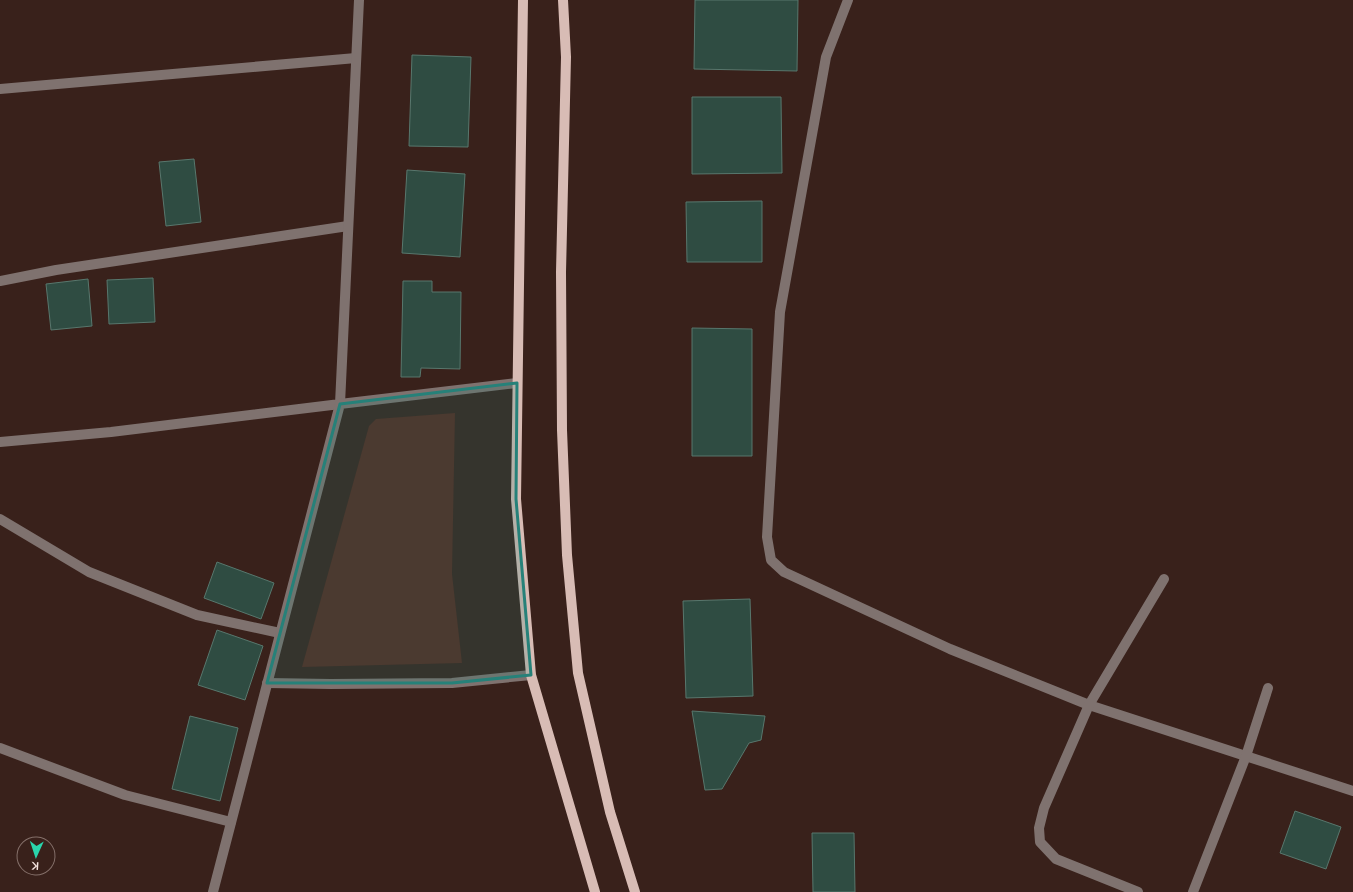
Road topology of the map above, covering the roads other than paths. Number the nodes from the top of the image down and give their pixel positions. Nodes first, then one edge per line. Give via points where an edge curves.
1 (359, 0) edge
2 (523, 0) edge
3 (563, 0) edge
4 (848, 0) edge
5 (356, 58) junction
6 (0, 89) edge
7 (348, 226) junction
8 (0, 281) edge
9 (516, 383) junction
10 (340, 404) junction
11 (0, 442) edge
12 (0, 519) edge
13 (1164, 579) dead end
14 (280, 633) junction
15 (531, 676) junction
16 (268, 683) junction
17 (1268, 688) dead end
18 (1089, 705) junction
19 (0, 748) edge
20 (1246, 756) junction
21 (1353, 791) edge
22 (231, 822) junction
23 (213, 892) edge
24 (595, 892) edge
25 (635, 892) edge
26 (1138, 892) edge
27 (1193, 892) edge

1 - 5 street
2 - 9 main road
3 - 25 main road via 566,57 561,272 562,430 568,555 578,673 610,812
4 - 18 street via 826,57 780,312 767,537 771,560 784,572 943,646
5 - 6 street
5 - 7 street
7 - 8 street via 56,270
7 - 10 street
9 - 10 street
9 - 15 main road via 516,499
10 - 11 street via 111,432
10 - 14 street
12 - 14 street via 89,572 197,615
13 - 18 street
14 - 16 street
15 - 16 street via 452,683
15 - 24 main road
16 - 22 street
17 - 20 street
18 - 20 street
18 - 26 street via 1044,808 1039,828 1040,842 1056,859
19 - 22 street via 125,795
20 - 21 street
20 - 27 street
22 - 23 street

